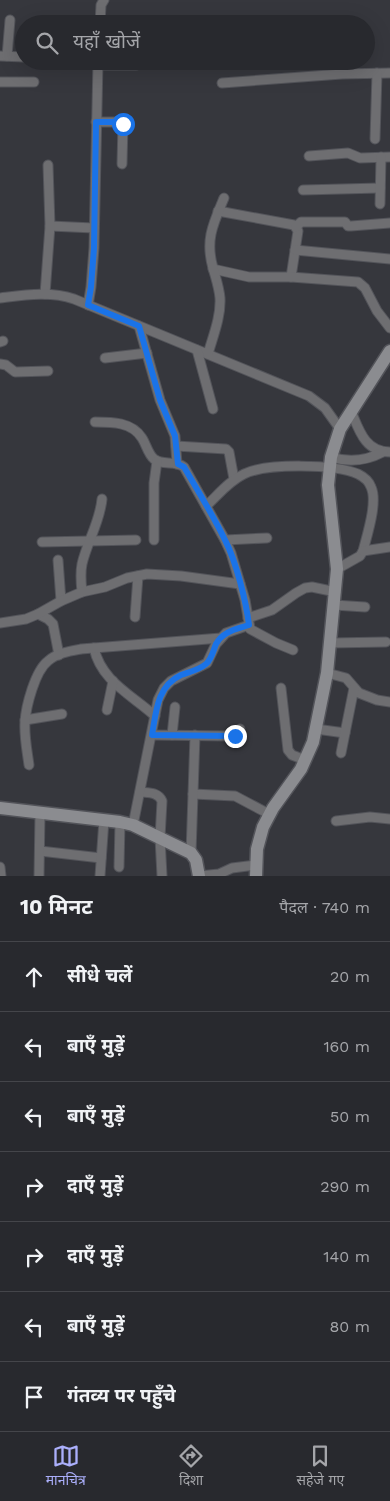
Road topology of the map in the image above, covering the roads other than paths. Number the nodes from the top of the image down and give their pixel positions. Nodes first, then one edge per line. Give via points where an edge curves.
1 (104, 0) edge
2 (100, 15) edge
3 (10, 20) dead end
4 (3, 56) edge
5 (98, 70) edge
6 (377, 73) junction
7 (390, 73) edge
8 (0, 82) edge
9 (34, 82) dead end
10 (222, 83) dead end
11 (96, 122) junction
12 (375, 139) dead end
13 (309, 156) dead end
14 (385, 157) edge
15 (122, 164) dead end
16 (48, 165) dead end
17 (385, 172) edge
18 (380, 188) junction
19 (303, 190) dead end
20 (224, 198) dead end
21 (380, 204) dead end
22 (218, 211) junction
23 (390, 223) edge
24 (50, 226) junction
25 (296, 227) junction
26 (94, 228) junction
27 (295, 250) junction
28 (390, 259) edge
29 (213, 269) junction
30 (291, 277) junction
31 (45, 294) junction
32 (0, 298) edge
33 (88, 305) junction
34 (139, 326) junction
35 (390, 328) edge
36 (196, 350) junction
37 (390, 352) edge
38 (147, 354) junction
39 (208, 354) junction
40 (105, 358) dead end
41 (0, 364) edge
42 (48, 371) dead end
43 (213, 409) dead end
44 (350, 411) junction
45 (95, 422) dead end
46 (340, 429) junction
47 (176, 446) junction
48 (387, 452) edge
49 (157, 461) junction
50 (330, 463) junction
51 (178, 464) junction
52 (234, 479) junction
53 (102, 498) dead end
54 (206, 506) junction
55 (267, 538) dead end
56 (90, 540) junction
57 (136, 540) dead end
58 (154, 540) dead end
59 (225, 540) junction
60 (42, 542) dead end
61 (390, 547) edge
62 (363, 551) junction
63 (58, 560) dead end
64 (337, 569) junction
65 (138, 576) junction
66 (240, 584) junction
67 (82, 592) junction
68 (336, 592) junction
69 (61, 600) junction
70 (334, 605) junction
71 (365, 607) dead end
72 (38, 614) junction
73 (135, 617) dead end
74 (249, 621) junction
75 (0, 623) edge
76 (220, 638) junction
77 (386, 642) dead end
78 (330, 643) junction
79 (94, 648) junction
80 (293, 650) dead end
81 (58, 655) junction
82 (326, 673) junction
83 (113, 681) junction
84 (281, 688) dead end
85 (354, 688) junction
86 (390, 702) edge
87 (175, 708) dead end
88 (107, 710) dead end
89 (62, 714) dead end
90 (155, 716) junction
91 (25, 720) junction
92 (316, 728) junction
93 (240, 729) dead end
94 (345, 733) junction
95 (152, 735) junction
96 (172, 735) junction
97 (195, 736) junction
98 (341, 753) dead end
99 (306, 760) junction
100 (29, 764) dead end
101 (140, 792) junction
102 (193, 794) junction
103 (0, 808) edge
104 (40, 813) junction
105 (269, 814) junction
106 (390, 818) edge
107 (104, 820) junction
108 (336, 821) dead end
109 (120, 822) junction
110 (133, 825) junction
111 (160, 838) junction
112 (40, 851) junction
113 (191, 853) junction
114 (102, 858) junction
115 (0, 867) edge
116 (119, 867) dead end
117 (256, 870) edge
118 (1, 876) edge
119 (40, 876) edge
120 (100, 876) edge
121 (162, 876) edge
122 (199, 876) edge

1 - 2 street
3 - 4 street
5 - 11 street
6 - 7 street
6 - 10 street
6 - 12 street
8 - 9 street
11 - 15 street via 123,124
11 - 26 street
13 - 14 street via 348,154
14 - 17 street
16 - 24 street
17 - 18 street
18 - 19 street
18 - 21 street
20 - 22 street
22 - 25 street
22 - 29 street via 209,240
23 - 25 street via 348,226 342,222 301,222
24 - 26 street
24 - 31 street
25 - 27 street
26 - 33 street
27 - 28 street
27 - 30 street
29 - 30 street via 249,277
29 - 39 street via 218,284 220,312
30 - 35 street via 358,282
31 - 32 street
31 - 33 street via 65,296
33 - 34 street
34 - 36 street
34 - 38 street
36 - 39 street
36 - 43 street
37 - 44 street
38 - 40 street
38 - 47 street
39 - 46 street via 309,396 325,408
41 - 42 street via 15,372
44 - 46 street
44 - 48 street via 369,446
45 - 49 street via 114,422 135,430
46 - 50 street
47 - 51 street
47 - 52 street via 226,449
48 - 50 street via 358,461
49 - 51 street
49 - 58 street
50 - 52 street via 263,468
50 - 62 street via 360,475 371,485 374,500
50 - 64 street via 328,485
51 - 54 street via 184,467
52 - 54 street
53 - 56 street
54 - 59 street
55 - 59 street
56 - 57 street
56 - 60 street
56 - 67 street via 80,576
59 - 66 street
61 - 62 street
62 - 64 street
63 - 69 street
64 - 68 street
65 - 66 street via 181,576
65 - 67 street
65 - 73 street
66 - 74 street
67 - 69 street
68 - 70 street
68 - 74 street via 305,588
69 - 72 street
70 - 71 street
70 - 78 street
72 - 75 street
72 - 81 street via 53,624
74 - 76 street
74 - 80 street via 253,631
76 - 79 street
76 - 90 street via 207,663 179,676 164,688
77 - 78 street
78 - 82 street
79 - 81 street
79 - 83 street via 100,667
81 - 91 street via 42,668
82 - 85 street via 346,678
82 - 92 street
83 - 88 street
83 - 90 street
84 - 99 street via 288,750
85 - 86 street via 359,693
85 - 94 street
87 - 96 street
89 - 91 street
90 - 95 street
91 - 100 street
92 - 94 street
92 - 99 street
93 - 97 street via 235,736
94 - 98 street
95 - 96 street
95 - 101 street
96 - 97 street
97 - 102 street
99 - 105 street
101 - 110 street
101 - 111 street via 160,796
102 - 105 street via 235,796
102 - 113 street
103 - 104 street
104 - 107 street
104 - 112 street
105 - 117 street via 257,849
106 - 108 street
107 - 109 street
107 - 114 street
109 - 110 street
109 - 116 street
110 - 111 street
111 - 113 street
111 - 121 street
112 - 114 street
112 - 119 street
113 - 122 street
114 - 120 street
115 - 118 street
117 - 122 street via 232,868 219,874

